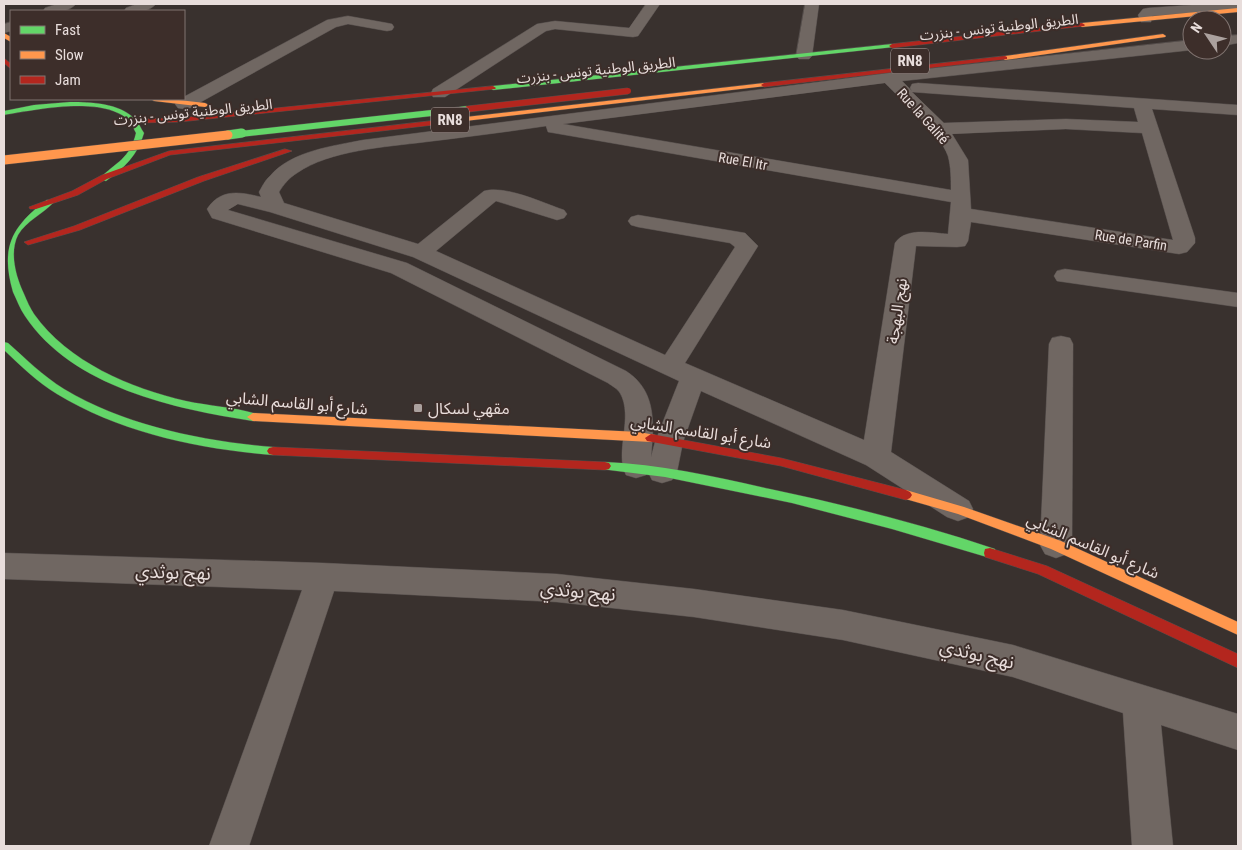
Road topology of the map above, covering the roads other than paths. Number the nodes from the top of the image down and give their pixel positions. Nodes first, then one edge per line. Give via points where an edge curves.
1 (69, 4) edge
2 (148, 4) edge
3 (653, 4) edge
4 (812, 4) edge
5 (1235, 4) edge
6 (53, 10) edge
7 (134, 10) edge
8 (1238, 10) edge
9 (1146, 19) junction
10 (1182, 23) edge
11 (387, 27) dead end
12 (1182, 46) edge
13 (804, 56) junction
14 (893, 82) junction
15 (625, 87) junction
16 (439, 93) junction
17 (402, 97) junction
18 (160, 100) edge
19 (63, 102) edge
20 (1142, 103) junction
21 (184, 104) junction
22 (1238, 110) edge
23 (4, 113) edge
24 (133, 121) junction
25 (429, 122) junction
26 (526, 122) junction
27 (1150, 128) junction
28 (938, 129) junction
29 (128, 134) dead end
30 (100, 138) dead end
31 (4, 149) edge
32 (4, 160) edge
33 (105, 177) junction
34 (50, 202) junction
35 (961, 206) junction
36 (276, 207) junction
37 (22, 209) dead end
38 (557, 214) dead end
39 (638, 220) dead end
40 (28, 242) dead end
41 (421, 252) junction
42 (1065, 276) dead end
43 (1238, 300) edge
44 (1060, 344) dead end
45 (4, 345) edge
46 (682, 372) junction
47 (639, 436) junction
48 (669, 442) junction
49 (876, 457) junction
50 (636, 466) junction
51 (662, 472) junction
52 (960, 510) junction
53 (1056, 545) junction
54 (4, 566) edge
55 (323, 577) junction
56 (1238, 629) edge
57 (1238, 661) edge
58 (1140, 700) junction
59 (1238, 732) edge
60 (229, 846) edge
61 (1152, 846) edge

1 - 6 street
2 - 7 street
3 - 16 street via 633,33 555,25 542,27
4 - 13 street
5 - 9 street via 1148,12
8 - 9 main road
9 - 13 main road
10 - 15 main road, الطريق الوطنية تونس - بنزرت / RN8
11 - 21 street via 348,20 332,23
12 - 14 street
13 - 16 main road
14 - 20 street
14 - 26 street
14 - 28 street, Rue la Galité
15 - 25 main road, الطريق الوطنية تونس - بنزرت / RN8 via 1168,36 1030,55
15 - 29 main road, الطريق الوطنية تونس - بنزرت / RN8
15 - 32 main road, الطريق الوطنية تونس - بنزرت / RN8, bridge
16 - 17 main road
17 - 21 main road via 280,105
17 - 24 main road via 179,120
18 - 21 main road
19 - 23 main road
19 - 24 main road via 107,109
20 - 22 street
20 - 27 street, Rue de Parfin
24 - 33 main road via 140,133 136,148 122,165
25 - 33 main road, RN8 via 169,153
25 - 40 main road, RN8 via 305,146 201,179 77,228
26 - 35 street, Rue El Itr
26 - 36 street via 396,140 297,163 272,183 269,192
27 - 28 street via 1066,124
27 - 35 street, Rue de Parfin via 1184,238 1179,247
28 - 35 street, Rue la Galité via 957,155
30 - 31 main road, الطريق الوطنية تونس - بنزرت
33 - 34 main road
34 - 37 main road
34 - 47 main road, شارع أبو القاسم الشابي via 5,239 5,268 30,317 49,340 75,360 158,398 226,414 266,419
35 - 49 street, نهج البهجة via 957,241 914,239 906,243
36 - 41 street
36 - 47 street via 238,198 220,204 217,209 219,214 399,268 617,377 635,397
38 - 41 street via 491,195
39 - 46 street via 738,238 747,246
41 - 46 street
42 - 43 street
44 - 53 street
45 - 50 main road via 37,374 70,396 150,428 208,443 254,450
46 - 48 street
46 - 49 street
47 - 48 main road, شارع أبو القاسم الشابي
47 - 50 street
48 - 51 street
48 - 52 main road, شارع أبو القاسم الشابي via 781,462
49 - 52 street
50 - 51 main road
51 - 57 main road via 794,498 922,532 1042,570
52 - 53 main road, شارع أبو القاسم الشابي
53 - 56 main road, شارع أبو القاسم الشابي
54 - 55 street, نهج بوثدي
55 - 58 street, نهج بوثدي via 557,588 694,603 843,625 1013,661
55 - 60 street
58 - 59 street, نهج بوثدي
58 - 61 street

